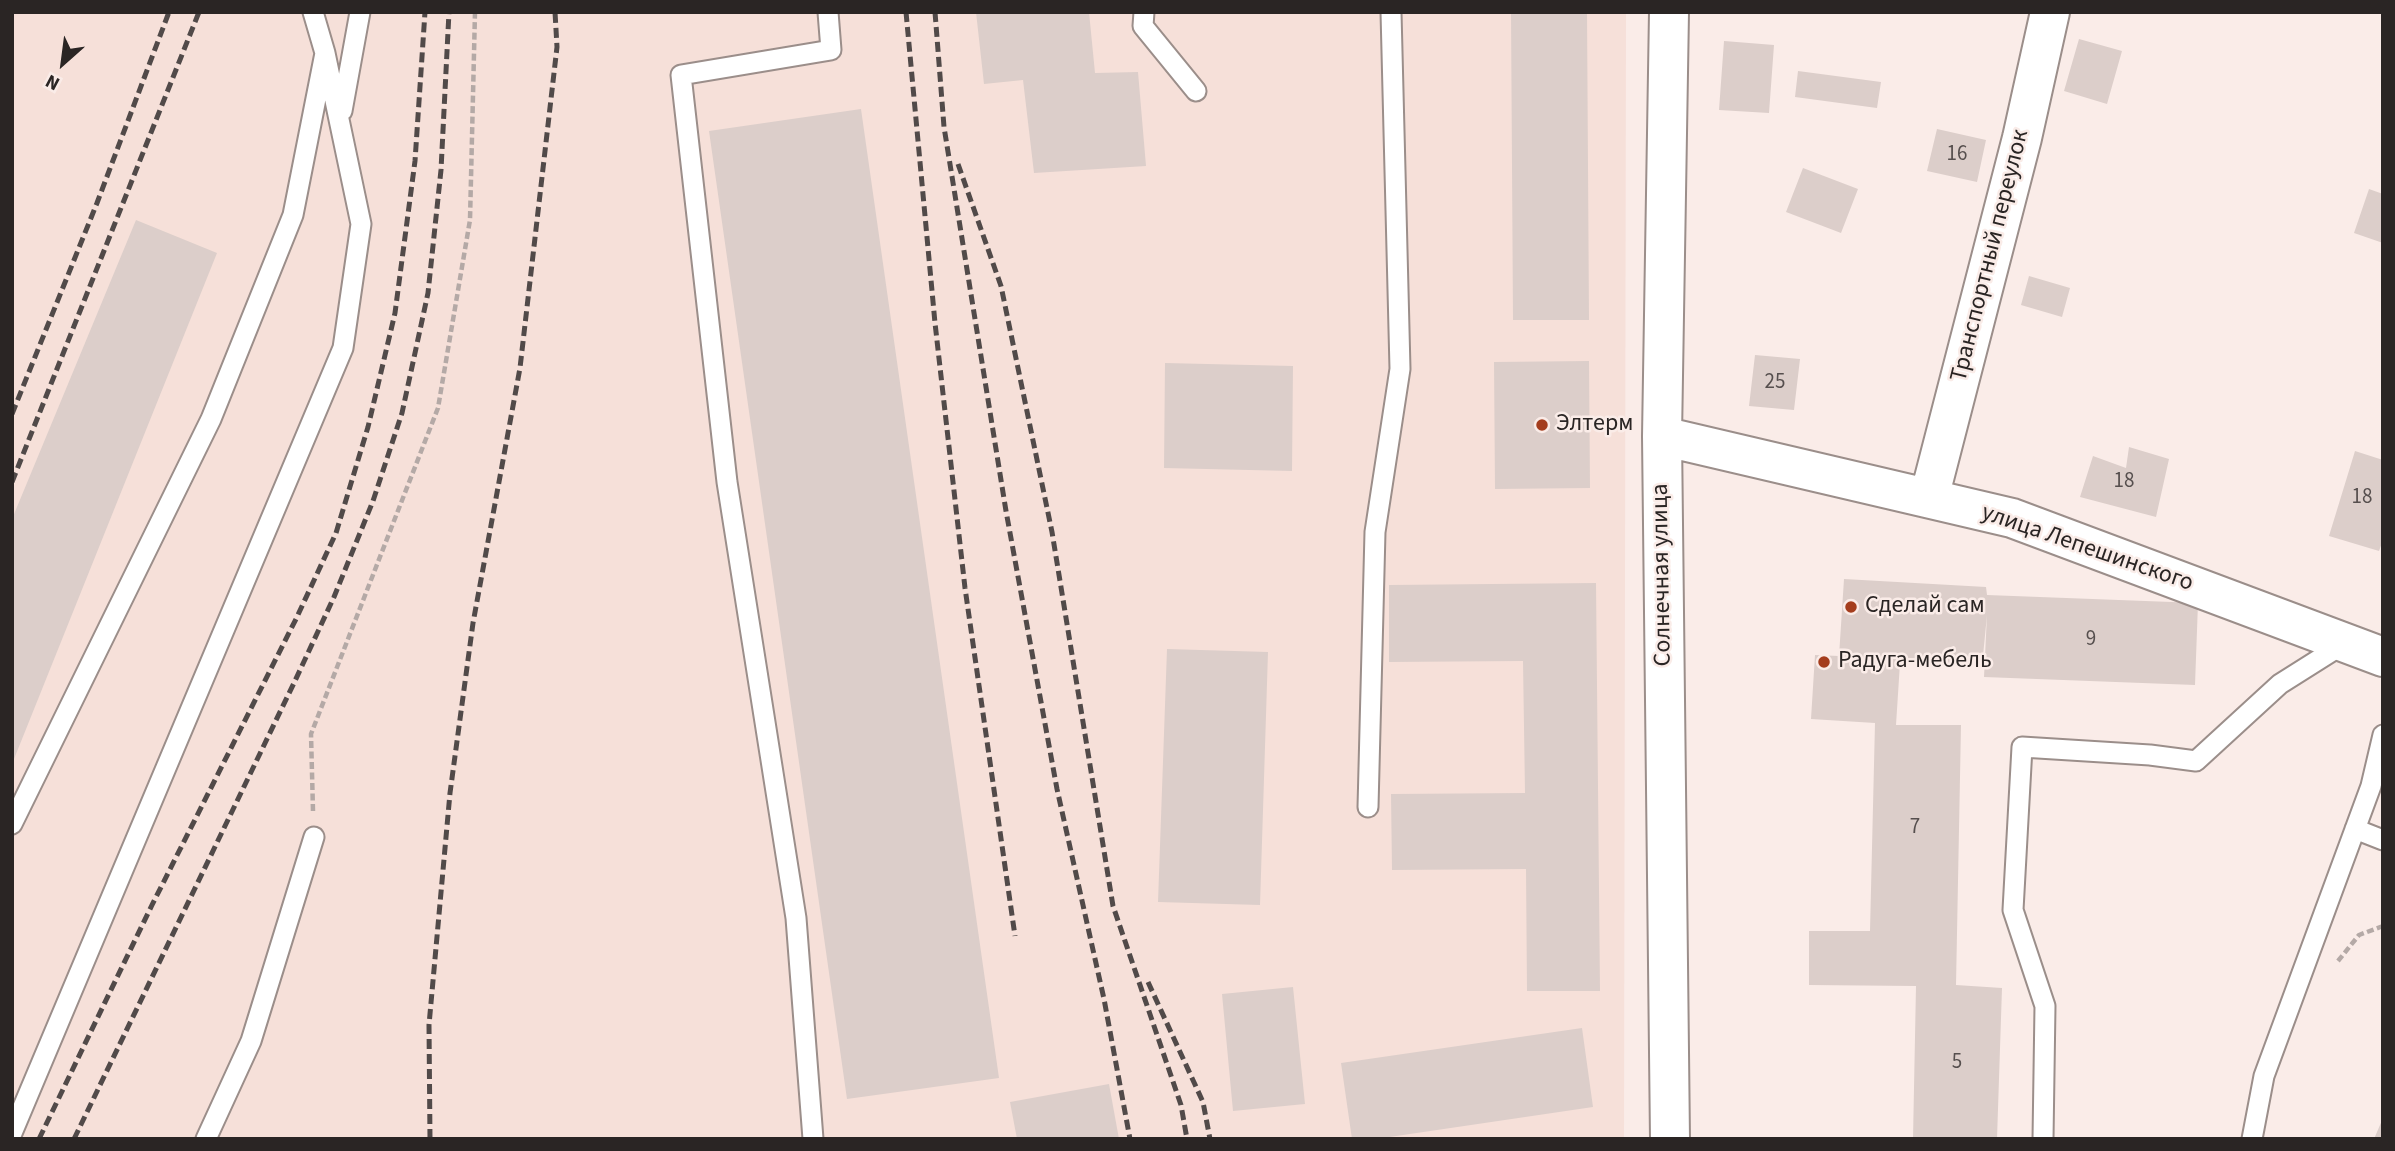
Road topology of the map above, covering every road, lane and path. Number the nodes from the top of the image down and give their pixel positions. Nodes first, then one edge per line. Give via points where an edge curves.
1 (313, 12) edge
2 (360, 12) edge
3 (475, 12) edge
4 (828, 12) edge
5 (1144, 12) edge
6 (1391, 12) edge
7 (1669, 12) edge
8 (2050, 12) edge
9 (325, 53) junction
10 (1196, 91) dead end
11 (340, 123) junction
12 (1662, 436) junction
13 (1929, 498) junction
14 (2345, 643) junction
15 (2383, 657) edge
16 (2383, 735) edge
17 (1368, 807) dead end
18 (12, 824) edge
19 (2355, 830) junction
20 (314, 837) joint
21 (2383, 840) edge
22 (12, 1133) edge
23 (206, 1139) edge
24 (813, 1139) edge
25 (1670, 1139) edge
26 (2043, 1139) edge
27 (2252, 1139) edge

1 - 9 lane
2 - 11 lane
3 - 20 path via 470,220 438,408 311,734
4 - 24 lane via 831,50 681,75 727,482 796,918
5 - 10 lane via 1143,26
6 - 17 lane via 1400,369 1375,532
7 - 12 street, Солнечная улица
8 - 13 street, Транспортный переулок
9 - 11 lane
9 - 18 lane via 293,215 211,419
11 - 22 lane via 361,224 343,348
12 - 13 street, улица Лепешинского
12 - 25 street, Солнечная улица
13 - 14 street, улица Лепешинского via 2012,519
14 - 15 street, улица Лепешинского
14 - 26 lane via 2280,684 2196,761 2022,747 2014,910 2045,1006
16 - 19 lane
19 - 21 lane
19 - 27 lane via 2264,1076
20 - 23 lane via 251,1041

